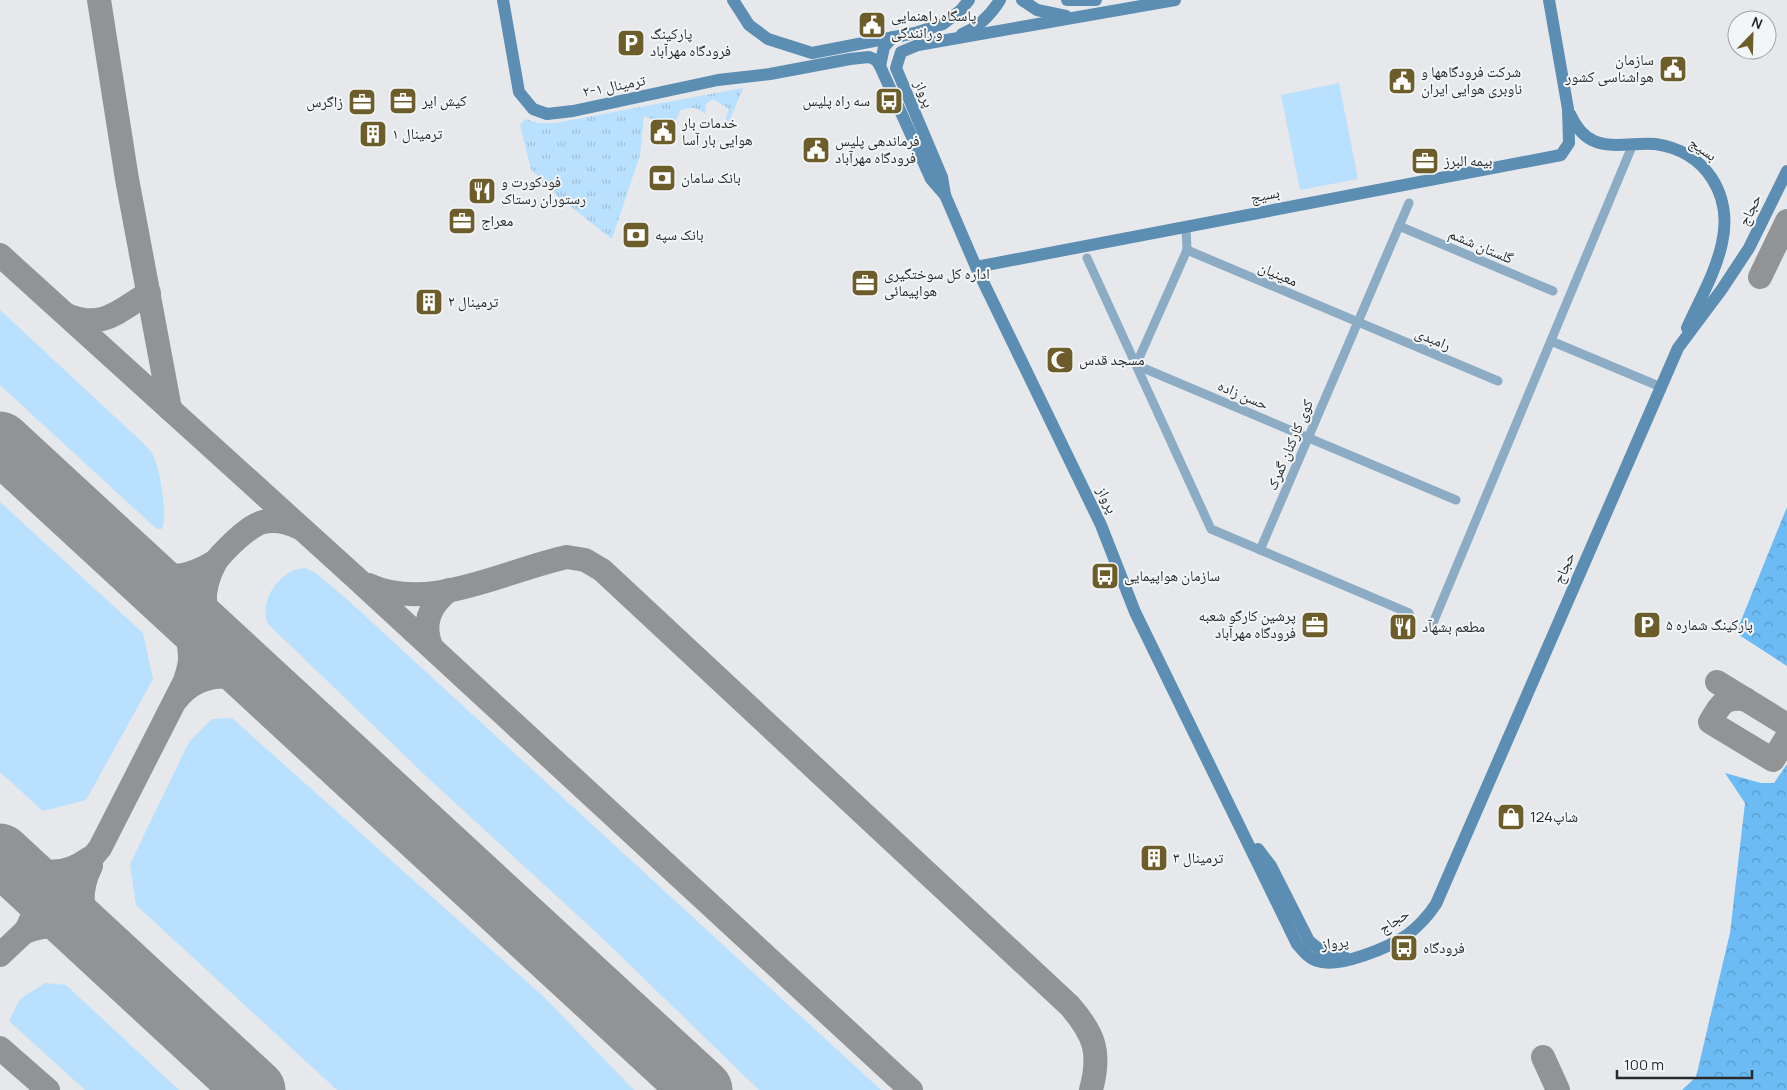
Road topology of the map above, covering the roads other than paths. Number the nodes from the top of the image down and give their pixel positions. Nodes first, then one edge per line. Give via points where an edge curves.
1 (503, 0) edge
2 (733, 0) edge
3 (969, 0) edge
4 (1000, 0) edge
5 (1022, 0) edge
6 (1067, 0) edge
7 (1093, 0) edge
8 (1175, 0) edge
9 (1549, 0) edge
10 (1094, 15) junction
11 (893, 37) junction
12 (947, 40) junction
13 (865, 42) junction
14 (869, 57) junction
15 (814, 59) junction
16 (880, 66) junction
17 (1568, 109) junction
18 (1634, 144) junction
19 (1787, 171) edge
20 (945, 195) junction
21 (1409, 203) dead end
22 (1399, 226) junction
23 (1186, 227) junction
24 (1187, 250) junction
25 (1087, 258) dead end
26 (976, 267) junction
27 (1553, 291) dead end
28 (1358, 323) junction
29 (1551, 341) junction
30 (1678, 348) junction
31 (1136, 365) junction
32 (1498, 381) dead end
33 (1661, 387) junction
34 (1308, 437) junction
35 (1456, 500) dead end
36 (1260, 550) junction
37 (1410, 613) dead end
38 (1433, 623) dead end
39 (1358, 957) joint

1 - 15 main road, ترمینال ۱-۲ via 519,92 533,109 547,114
2 - 15 main road via 748,25 768,39
3 - 11 main road via 943,24
4 - 12 main road via 974,29
5 - 10 main road via 1036,10 1059,16
6 - 7 main road
8 - 10 main road
9 - 17 main road
10 - 12 main road
11 - 13 main road
11 - 16 main road via 884,47
12 - 20 main road, پرواز via 906,48 897,58 896,68 942,176
13 - 14 main road via 874,48 874,54
13 - 15 main road
14 - 15 main road
14 - 16 main road
16 - 20 main road, پرواز via 931,179
17 - 18 main road, بسیج via 1574,125 1594,141
17 - 23 main road, بسیج via 1570,143 1561,155
18 - 29 street
18 - 30 main road, بسیج via 1656,145 1692,158 1714,178 1723,202 1722,245
19 - 30 main road, حجاج via 1749,248
20 - 26 main road, پرواز
21 - 22 street, کوی کارکنان گمرک
22 - 27 street, گلستان ششم
22 - 28 street, کوی کارکنان گمرک
23 - 24 street
23 - 26 main road, بسیج
24 - 28 street, معینیان
24 - 31 street
25 - 31 street
26 - 39 main road, پرواز via 1102,525 1135,612 1297,944 1305,954 1319,962
28 - 32 street, رامبدی
28 - 34 street, کوی کارکنان گمرک
29 - 33 street
29 - 38 street
30 - 33 main road, حجاج
31 - 34 street, حسن زاده
31 - 36 street via 1211,529
33 - 39 main road, حجاج via 1436,904 1407,936
34 - 35 street, حسن زاده
34 - 36 street, کوی کارکنان گمرک
36 - 37 street

